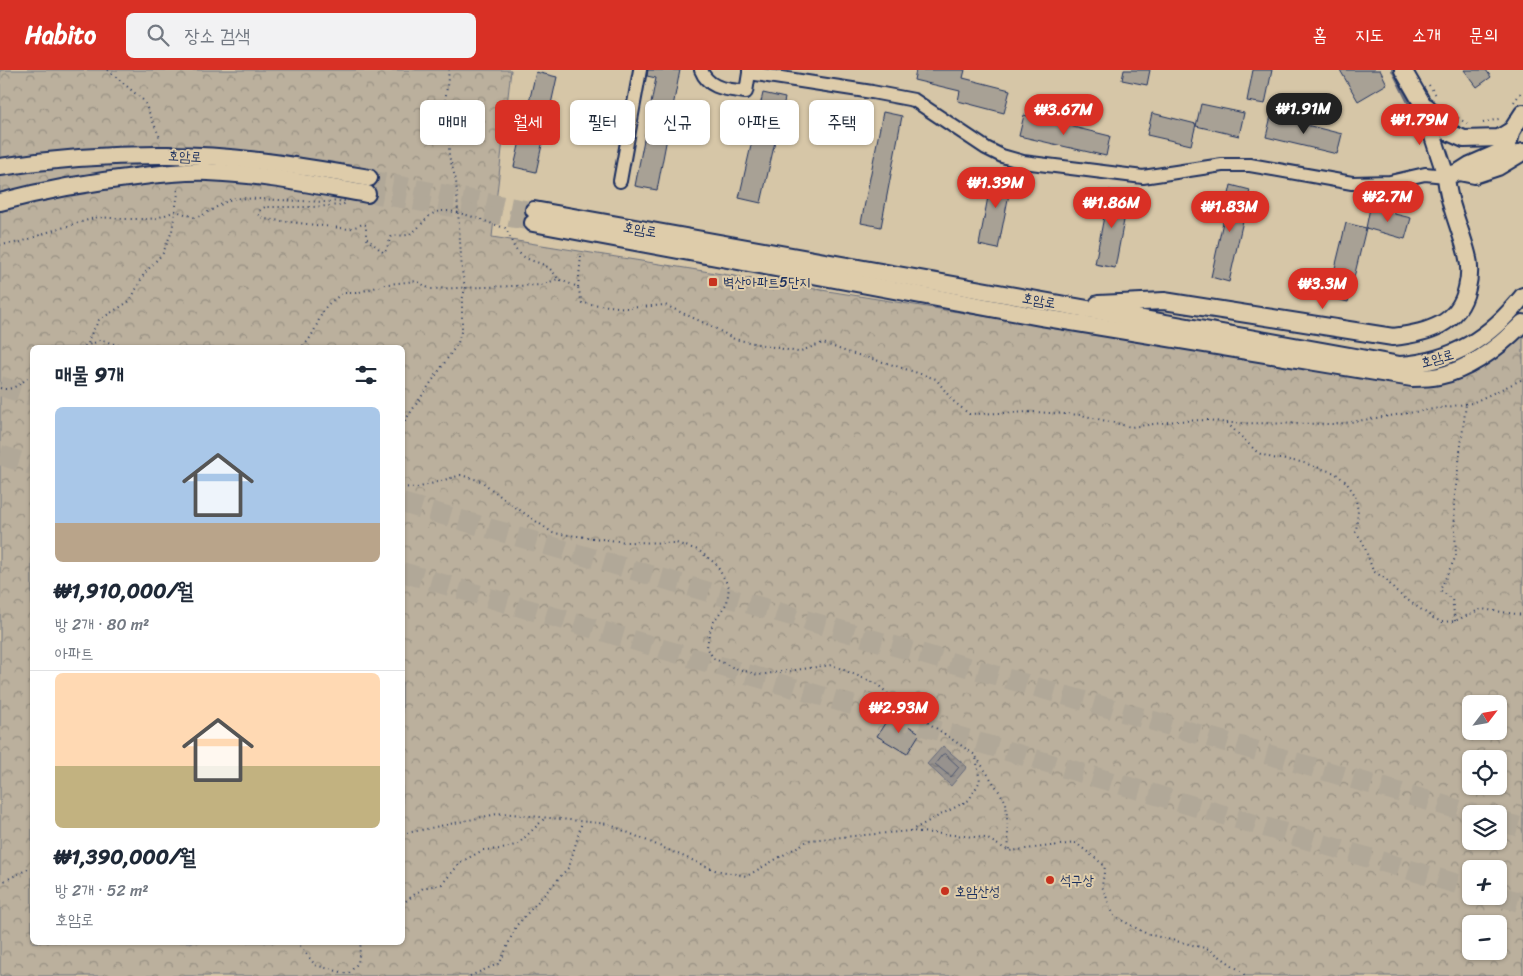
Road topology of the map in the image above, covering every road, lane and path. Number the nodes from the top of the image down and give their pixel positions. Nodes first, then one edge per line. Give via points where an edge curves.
1 (108, 70) edge
2 (449, 70) edge
3 (640, 70) edge
4 (701, 70) edge
5 (1403, 70) edge
6 (749, 72) edge
7 (1425, 78) dead end
8 (1523, 90) edge
9 (1429, 99) junction
10 (1518, 108) edge
11 (1446, 111) dead end
12 (1479, 124) dead end
13 (1508, 124) junction
14 (1471, 126) dead end
15 (1523, 152) edge
16 (167, 155) junction
17 (0, 167) edge
18 (173, 173) junction
19 (1453, 174) junction
20 (620, 181) dead end
21 (0, 202) edge
22 (176, 211) junction
23 (459, 213) junction
24 (0, 245) edge
25 (580, 256) dead end
26 (558, 279) junction
27 (578, 286) junction
28 (466, 288) junction
29 (1523, 296) edge
30 (1068, 306) junction
31 (1523, 323) edge
32 (88, 344) joint
33 (117, 345) edge
34 (305, 345) edge
35 (30, 377) edge
36 (1523, 379) edge
37 (0, 388) edge
38 (1466, 404) junction
39 (405, 421) edge
40 (1227, 422) junction
41 (405, 487) edge
42 (1523, 615) edge
43 (1455, 621) junction
44 (975, 755) junction
45 (546, 818) junction
46 (582, 822) junction
47 (910, 831) junction
48 (405, 833) edge
49 (1010, 851) junction
50 (30, 869) edge
51 (0, 883) edge
52 (405, 902) edge
53 (299, 945) edge
54 (361, 945) edge
55 (470, 976) edge
56 (1244, 976) edge

1 - 16 path via 144,100
2 - 23 path via 444,111
3 - 20 street
4 - 6 street via 717,88 746,92
5 - 9 main road
6 - 19 street via 914,100 986,148 1023,162 1143,177 1222,165 1250,165 1352,183 1390,182 1424,174
7 - 9 path
8 - 10 path
9 - 13 main road via 1432,112 1448,132 1464,139 1499,138
9 - 19 main road
10 - 13 main road
11 - 14 path
12 - 13 path
13 - 19 main road via 1508,145
15 - 19 main road via 1498,167 1474,175
16 - 17 main road, 호암로 via 42,161
16 - 18 main road, 호암로 via 306,167 368,186 206,172
18 - 21 main road, 호암로 via 47,190
18 - 22 path via 178,193
19 - 30 main road via 1447,190 1470,268 1465,299 1442,325 1417,334 1393,337 1164,301
22 - 23 path, bridge via 202,216 236,198 344,201 346,204 342,205 264,207 258,216 349,229 363,224 366,225 366,238 384,253 392,236 412,232 433,214 441,211
22 - 24 path, bridge via 157,218 89,219 21,242
22 - 32 path via 163,253 144,274 130,300 99,320
23 - 26 path, bridge via 505,228 518,252 549,267
23 - 28 path
25 - 27 path
26 - 27 path
26 - 28 path via 541,285
27 - 40 path via 582,303 627,308 665,305 734,339 798,352 823,343 890,364 936,380 952,400 970,414 1035,412 1082,415 1131,427 1193,420
28 - 34 path via 430,289 417,281 344,293 325,307
28 - 39 path via 458,343
29 - 30 main road, 호암로 via 1508,315 1462,350 1441,359 1400,365
30 - 31 main road, 호암로 via 533,217 1040,317 1412,378 1438,377 1457,370 1488,354
32 - 33 path via 102,340
35 - 37 path via 18,386
36 - 38 path
38 - 40 path via 1338,424
38 - 43 path via 1454,503 1456,556 1440,590 1452,599
40 - 43 path via 1258,453 1335,473 1346,482 1355,495 1358,511 1356,532 1373,571 1433,618 1442,622
41 - 44 path via 417,488 461,475 482,482 552,533 626,542 676,543 698,550 716,564 729,587 727,604 709,634 707,647 713,658 758,674 832,666 877,684
42 - 43 path via 1481,609
44 - 47 path via 980,781 969,800
44 - 49 path via 1006,802
45 - 46 path
45 - 48 path via 502,813
45 - 52 path via 518,844 483,850 461,862 442,884 423,888
46 - 47 path via 608,824 715,870 747,876 810,840
46 - 55 path via 569,867 516,926 500,964
47 - 49 path via 986,838
49 - 56 path via 1076,843 1105,866 1102,886 1114,916 1147,934 1209,949
50 - 51 path
53 - 54 path via 314,965 348,974 358,963

